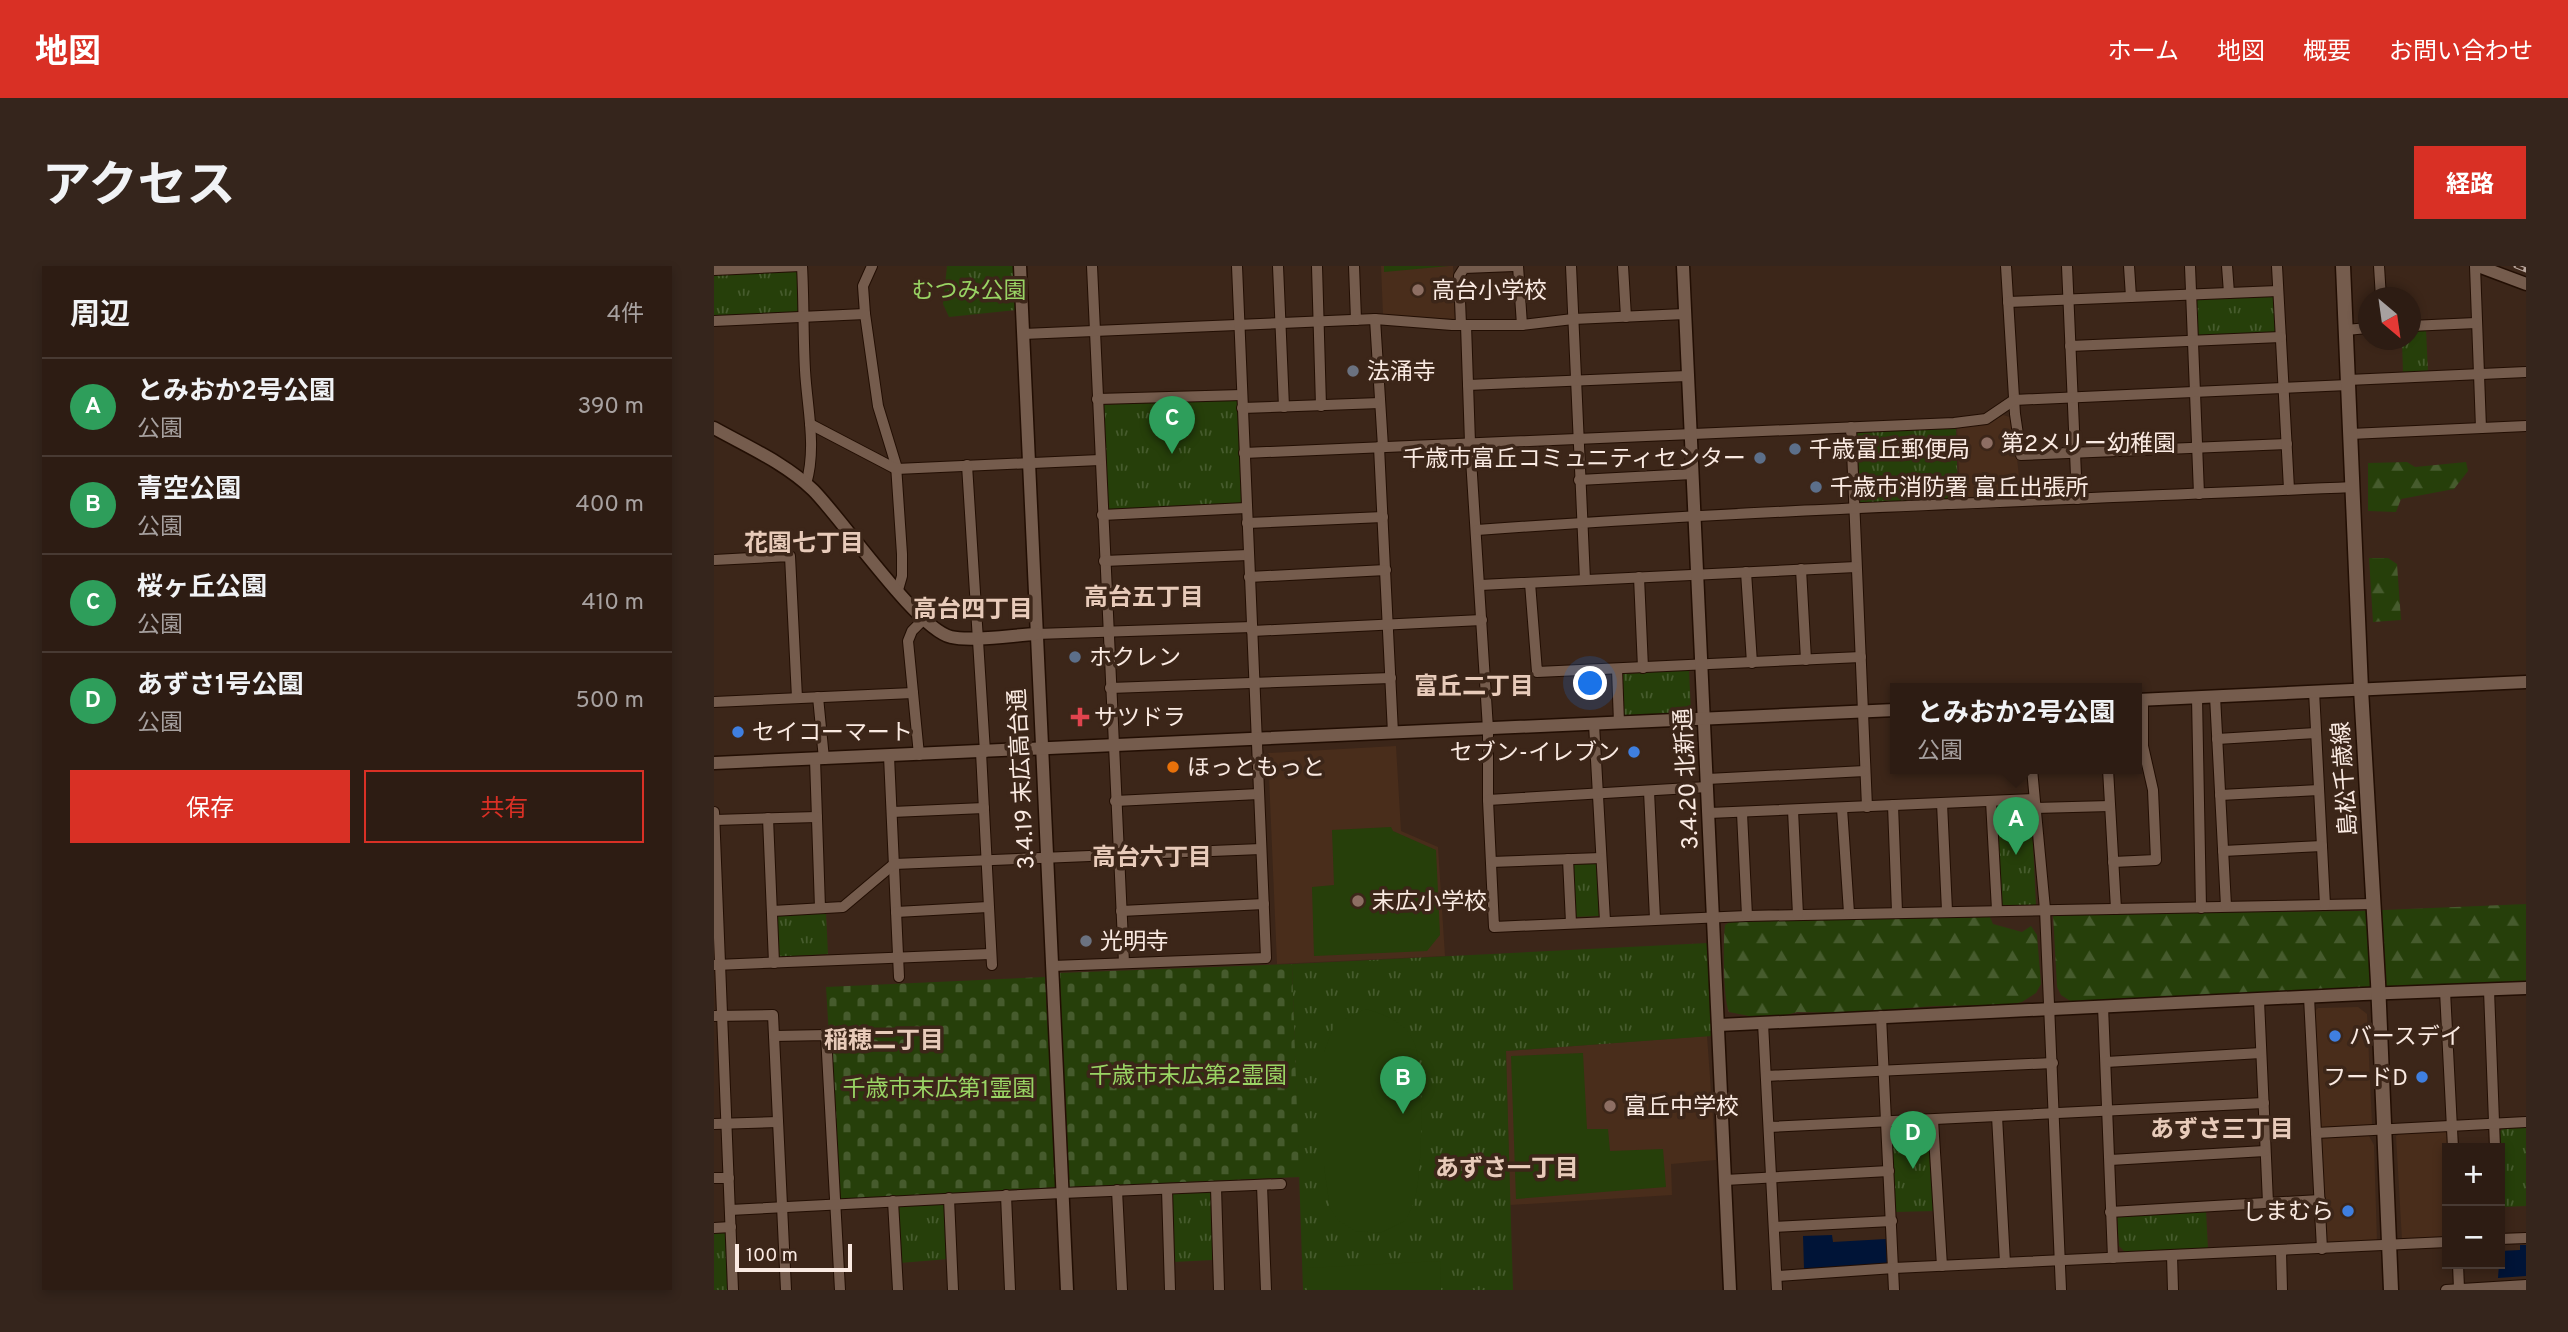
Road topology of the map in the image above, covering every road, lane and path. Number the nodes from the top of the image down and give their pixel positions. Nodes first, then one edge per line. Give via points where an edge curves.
1 (801, 266) edge
2 (872, 266) edge
3 (1020, 266) edge
4 (1092, 266) edge
5 (1237, 266) edge
6 (1278, 266) edge
7 (1317, 266) edge
8 (1354, 266) edge
9 (1516, 266) edge
10 (1571, 266) edge
11 (1623, 266) edge
12 (1683, 266) edge
13 (2006, 266) edge
14 (2067, 266) edge
15 (2129, 266) edge
16 (2190, 266) edge
17 (2227, 266) edge
18 (2277, 266) edge
19 (2343, 266) edge
20 (2379, 266) edge
21 (2477, 266) edge
22 (714, 270) edge
23 (2526, 284) edge
24 (2380, 287) edge
25 (2278, 291) junction
26 (2229, 293) junction
27 (2190, 295) junction
28 (2131, 297) junction
29 (2068, 299) junction
30 (2008, 302) junction
31 (865, 314) junction
32 (1685, 314) junction
33 (805, 316) junction
34 (1626, 317) junction
35 (1375, 319) junction
36 (1573, 319) junction
37 (1356, 320) junction
38 (714, 321) edge
39 (1319, 321) junction
40 (1280, 322) junction
41 (2476, 323) junction
42 (1238, 324) junction
43 (1463, 325) junction
44 (1522, 325) junction
45 (2421, 326) edge
46 (2358, 329) edge
47 (2346, 330) junction
48 (1094, 331) junction
49 (1023, 334) junction
50 (2281, 337) junction
51 (2192, 341) junction
52 (2070, 346) junction
53 (2526, 372) edge
54 (2479, 374) junction
55 (1687, 376) junction
56 (1575, 380) junction
57 (2348, 383) junction
58 (1468, 385) junction
59 (2284, 388) junction
60 (2194, 392) junction
61 (1242, 395) junction
62 (2071, 398) junction
63 (1097, 399) junction
64 (2014, 400) junction
65 (1380, 403) junction
66 (1321, 405) junction
67 (1284, 407) junction
68 (1242, 408) junction
69 (810, 424) junction
70 (2526, 426) edge
71 (1851, 427) junction
72 (714, 428) edge
73 (2481, 428) junction
74 (1689, 433) junction
75 (2350, 434) junction
76 (1577, 438) junction
77 (1470, 443) junction
78 (2287, 444) junction
79 (1381, 447) junction
80 (2197, 448) junction
81 (1244, 453) junction
82 (2074, 453) junction
83 (1100, 460) junction
84 (1028, 462) junction
85 (967, 466) junction
86 (896, 469) junction
87 (1692, 474) junction
88 (1579, 480) junction
89 (806, 484) junction
90 (2353, 487) junction
91 (2289, 489) junction
92 (2199, 494) junction
93 (2077, 499) junction
94 (1247, 508) junction
95 (1853, 509) junction
96 (1102, 515) junction
97 (1383, 517) junction
98 (1695, 517) junction
99 (1247, 523) junction
100 (1582, 523) junction
101 (1477, 530) junction
102 (1248, 555) junction
103 (714, 561) edge
104 (1104, 561) junction
105 (1856, 567) junction
106 (1801, 569) junction
107 (1385, 570) junction
108 (1746, 572) junction
109 (1698, 575) junction
110 (1249, 577) junction
111 (1639, 577) junction
112 (1585, 580) junction
113 (1530, 583) junction
114 (1480, 585) junction
115 (898, 590) junction
116 (923, 620) junction
117 (1482, 620) junction
118 (1388, 624) junction
119 (1252, 629) junction
120 (1107, 632) junction
121 (1036, 634) junction
122 (979, 637) junction
123 (1861, 657) junction
124 (1806, 660) junction
125 (1752, 663) junction
126 (1701, 665) junction
127 (1643, 668) junction
128 (1618, 669) junction
129 (1391, 678) junction
130 (1254, 682) junction
131 (2526, 682) edge
132 (1110, 688) junction
133 (2361, 689) junction
134 (2314, 691) junction
135 (913, 693) junction
136 (2215, 696) junction
137 (818, 697) junction
138 (2197, 697) junction
139 (797, 698) junction
140 (2142, 700) edge
141 (714, 702) edge
142 (1890, 710) edge
143 (1863, 711) junction
144 (1703, 718) junction
145 (1619, 723) junction
146 (1594, 724) junction
147 (1488, 729) junction
148 (2142, 731) edge
149 (1393, 733) junction
150 (2316, 733) junction
151 (1256, 739) junction
152 (2217, 739) junction
153 (1112, 745) junction
154 (1041, 749) junction
155 (983, 752) junction
156 (919, 755) junction
157 (889, 756) junction
158 (819, 759) junction
159 (714, 764) edge
160 (2142, 766) edge
161 (1865, 771) junction
162 (2032, 774) edge
163 (2108, 774) edge
164 (1707, 783) junction
165 (2319, 790) junction
166 (1649, 791) junction
167 (1598, 793) junction
168 (1259, 794) junction
169 (2220, 795) junction
170 (1488, 800) junction
171 (1115, 801) junction
172 (1991, 801) junction
173 (1942, 803) junction
174 (2034, 803) junction
175 (1893, 805) junction
176 (2110, 806) junction
177 (1867, 807) junction
178 (984, 808) junction
179 (1842, 808) junction
180 (1793, 810) junction
181 (714, 811) edge
182 (892, 813) junction
183 (1709, 813) junction
184 (1742, 813) junction
185 (817, 817) junction
186 (768, 818) junction
187 (714, 820) edge
188 (2322, 846) junction
189 (1261, 849) junction
190 (2223, 851) junction
191 (1118, 855) junction
192 (1046, 858) junction
193 (1601, 858) junction
194 (986, 859) junction
195 (1568, 859) junction
196 (1491, 862) junction
197 (2113, 862) junction
198 (894, 864) junction
199 (1264, 904) junction
200 (2374, 904) junction
201 (2226, 905) junction
202 (2325, 905) junction
203 (988, 907) junction
204 (820, 908) junction
205 (2201, 908) junction
206 (1997, 909) junction
207 (2045, 909) junction
208 (2116, 909) junction
209 (772, 911) junction
210 (1121, 911) junction
211 (1947, 911) junction
212 (896, 912) junction
213 (1897, 912) junction
214 (1849, 913) junction
215 (1798, 915) junction
216 (1747, 916) junction
217 (1714, 918) junction
218 (1655, 919) junction
219 (1605, 921) junction
220 (1570, 923) junction
221 (898, 958) junction
222 (774, 963) junction
223 (1124, 963) junction
224 (717, 965) edge
225 (1052, 966) junction
226 (899, 977) dead end
227 (2526, 988) edge
228 (2489, 990) junction
229 (2445, 991) junction
230 (2378, 993) junction
231 (2309, 997) junction
232 (2259, 1000) junction
233 (2103, 1006) junction
234 (2050, 1008) junction
235 (718, 1016) edge
236 (1881, 1016) junction
237 (1763, 1023) junction
238 (1719, 1025) junction
239 (774, 1036) junction
240 (2261, 1053) junction
241 (2106, 1062) junction
242 (2053, 1063) junction
243 (719, 1070) edge
244 (1886, 1071) junction
245 (1766, 1076) junction
246 (2264, 1102) junction
247 (2109, 1111) junction
248 (2055, 1113) junction
249 (1997, 1116) junction
250 (1933, 1120) junction
251 (778, 1122) junction
252 (1887, 1122) junction
253 (2526, 1122) edge
254 (2494, 1123) junction
255 (714, 1124) edge
256 (727, 1124) junction
257 (2452, 1125) junction
258 (1769, 1127) junction
259 (2385, 1128) junction
260 (2316, 1133) junction
261 (2453, 1143) edge
262 (2495, 1143) edge
263 (2265, 1151) junction
264 (2110, 1160) junction
265 (1889, 1171) junction
266 (714, 1178) edge
267 (729, 1178) junction
268 (1772, 1178) junction
269 (1725, 1180) junction
270 (1281, 1184) dead end
271 (1262, 1185) junction
272 (1216, 1187) junction
273 (1167, 1189) junction
274 (1117, 1191) junction
275 (1062, 1193) junction
276 (1006, 1195) junction
277 (949, 1198) junction
278 (2319, 1200) junction
279 (894, 1201) junction
280 (2268, 1203) junction
281 (836, 1204) junction
282 (782, 1206) junction
283 (730, 1210) junction
284 (2110, 1212) junction
285 (1892, 1221) junction
286 (731, 1227) junction
287 (1774, 1227) junction
288 (714, 1228) edge
289 (2526, 1238) edge
290 (2505, 1239) edge
291 (2442, 1242) edge
292 (2389, 1245) junction
293 (2322, 1249) junction
294 (2281, 1251) junction
295 (2172, 1255) junction
296 (2113, 1258) junction
297 (2060, 1260) junction
298 (2005, 1263) junction
299 (1942, 1266) junction
300 (1894, 1268) junction
301 (2458, 1269) edge
302 (1776, 1276) junction
303 (2526, 1284) edge
304 (2459, 1289) edge
305 (733, 1290) edge
306 (786, 1290) edge
307 (840, 1290) edge
308 (898, 1290) edge
309 (953, 1290) edge
310 (1010, 1290) edge
311 (1067, 1290) edge
312 (1122, 1290) edge
313 (1170, 1290) edge
314 (1219, 1290) edge
315 (1266, 1290) edge
316 (1730, 1290) edge
317 (1777, 1290) edge
318 (1894, 1290) edge
319 (2061, 1290) edge
320 (2173, 1290) edge
321 (2282, 1290) edge
322 (2390, 1290) edge
323 (2446, 1290) edge

1 - 22 street
1 - 33 street
2 - 31 street via 863,286
3 - 49 street, 3.4.19 末広高台通
4 - 48 street
5 - 42 street
6 - 40 street
7 - 39 street
8 - 37 street
9 - 43 street via 1464,268 1459,276
9 - 44 street
10 - 36 street
11 - 34 street
12 - 32 street, 3.4.20 北新通
13 - 30 street
14 - 29 street
15 - 28 street
16 - 27 street
17 - 26 street
18 - 25 street
19 - 47 main road, 島松千歳線
20 - 24 street
21 - 23 street
21 - 41 street
25 - 26 street
25 - 50 street
26 - 27 street
27 - 28 street
27 - 51 street
28 - 29 street
29 - 30 street
29 - 52 street
30 - 64 street
31 - 33 street
31 - 86 street via 878,406
32 - 34 street
32 - 55 street, 3.4.20 北新通
33 - 38 street
33 - 69 street
34 - 36 street
35 - 37 street
35 - 43 street
35 - 65 street
36 - 44 street
36 - 56 street
37 - 39 street
39 - 40 street
39 - 66 street
40 - 42 street
40 - 67 street
41 - 45 street
41 - 54 street
42 - 48 street
42 - 61 street
43 - 44 street
43 - 58 street
46 - 47 street
47 - 57 main road, 島松千歳線
48 - 49 street
48 - 63 street
49 - 84 street, 3.4.19 末広高台通
50 - 51 street
50 - 59 street
51 - 52 street
51 - 60 street
52 - 62 street
53 - 54 street
54 - 57 street
54 - 73 street
55 - 56 street
55 - 74 street, 3.4.20 北新通
56 - 58 street
56 - 76 street
57 - 59 street
57 - 75 main road, 島松千歳線
58 - 77 street
59 - 60 street
59 - 78 street
60 - 62 street
60 - 80 street
61 - 63 street
61 - 68 street
62 - 64 street
62 - 82 street
63 - 83 street
64 - 71 street via 1986,419
64 - 82 street via 2021,455
65 - 66 street
65 - 79 street
66 - 67 street
67 - 68 street
68 - 81 street
69 - 86 street
69 - 89 street via 811,467
70 - 73 street
71 - 74 street
71 - 95 street
72 - 89 street
73 - 75 street
74 - 76 street
74 - 87 street, 3.4.20 北新通
75 - 90 main road, 島松千歳線
76 - 77 street
76 - 88 street
77 - 79 street
77 - 101 street
78 - 80 street
78 - 91 street
79 - 81 street
79 - 97 street
80 - 82 street
80 - 92 street
81 - 94 street
82 - 93 street
83 - 84 street
83 - 96 street
84 - 85 street
84 - 121 street, 3.4.19 末広高台通
85 - 86 street
85 - 122 street
86 - 115 street via 902,554
87 - 88 street
87 - 98 street, 3.4.20 北新通
88 - 100 street
89 - 115 street
90 - 91 street
90 - 133 main road, 島松千歳線
91 - 92 street
92 - 93 street
93 - 95 street
94 - 96 street
94 - 99 street
95 - 98 street
95 - 105 street
96 - 104 street
97 - 99 street
97 - 107 street
98 - 100 street
98 - 109 street, 3.4.20 北新通
99 - 102 street
100 - 101 street
100 - 112 street
101 - 114 street
102 - 104 street
102 - 110 street
103 - 139 street via 790,556
104 - 120 street
105 - 106 street
105 - 123 street
106 - 108 street
106 - 124 street
107 - 110 street
107 - 118 street
108 - 109 street
108 - 125 street
109 - 111 street
109 - 126 street, 3.4.20 北新通
110 - 119 street
111 - 112 street
111 - 127 street
112 - 113 street
113 - 114 street
113 - 128 street via 1537,672
114 - 117 street
115 - 116 street
116 - 122 street via 951,637
116 - 135 street via 908,641
117 - 118 street
117 - 147 street
118 - 119 street
118 - 129 street
119 - 120 street
119 - 130 street
120 - 121 street
120 - 132 street
121 - 122 street
121 - 154 street, 3.4.19 末広高台通
122 - 155 street
123 - 124 street
123 - 143 street
124 - 125 street
125 - 126 street
126 - 127 street
126 - 144 street, 3.4.20 北新通
127 - 128 street
128 - 145 street
129 - 130 street
129 - 149 street
130 - 132 street
130 - 151 street
131 - 133 street
132 - 153 street
133 - 134 street
133 - 200 main road, 島松千歳線
134 - 136 street
134 - 150 street
135 - 137 street
135 - 156 street
136 - 138 street
136 - 152 street
137 - 139 street
137 - 158 street
138 - 140 street
138 - 205 street
139 - 141 street
142 - 143 street
143 - 144 street
143 - 161 street
144 - 145 street
144 - 164 street, 3.4.20 北新通
145 - 146 street
146 - 147 street
146 - 167 street
147 - 149 street
147 - 170 street
148 - 160 street
149 - 151 street
150 - 152 street
150 - 165 street
151 - 153 street
151 - 168 street
152 - 169 street
153 - 154 street
153 - 171 street
154 - 155 street
154 - 192 street, 3.4.19 末広高台通
155 - 156 street
155 - 178 street
156 - 157 street
157 - 158 street
157 - 182 street
158 - 159 street
158 - 185 street
160 - 197 street via 2153,790 2156,860
161 - 164 street
161 - 177 street
162 - 174 street
163 - 176 street
164 - 166 street
164 - 183 street, 3.4.20 北新通
165 - 169 street
165 - 188 street
166 - 167 street
166 - 218 street
167 - 170 street
167 - 193 street
168 - 171 street
168 - 189 street
169 - 190 street
170 - 196 street
171 - 191 street
172 - 173 street
172 - 174 street
172 - 206 street
173 - 175 street
173 - 211 street
174 - 176 street
174 - 207 street
175 - 177 street
175 - 213 street
176 - 197 street
177 - 179 street
178 - 182 street
178 - 194 street
179 - 180 street
179 - 214 street
180 - 184 street
180 - 215 street
181 - 187 street
182 - 198 street
183 - 184 street
183 - 217 street, 3.4.20 北新通
184 - 216 street
185 - 186 street
185 - 204 street
186 - 187 street
186 - 209 street
187 - 224 street
188 - 190 street
188 - 202 street
189 - 191 street
189 - 199 street
190 - 201 street
191 - 192 street
191 - 210 street
192 - 194 street
192 - 225 street, 3.4.19 末広高台通
193 - 195 street
193 - 219 street
194 - 198 street
194 - 203 street
195 - 196 street
195 - 220 street
196 - 220 street via 1494,927
197 - 208 street
198 - 204 street via 843,907
198 - 212 street
199 - 210 street
199 - 223 street via 1266,958
200 - 202 street
200 - 230 main road, 島松千歳線
201 - 202 street
201 - 205 street
203 - 212 street
203 - 221 street via 991,959
204 - 209 street
205 - 208 street
206 - 207 street
206 - 211 street
207 - 208 street
207 - 234 street
209 - 222 street
210 - 223 street
211 - 213 street
212 - 221 street
213 - 214 street
214 - 215 street
215 - 216 street
216 - 217 street
217 - 218 street
217 - 238 street, 3.4.20 北新通
218 - 219 street
219 - 220 street
221 - 222 street
221 - 226 street
222 - 224 street
223 - 225 street
224 - 235 street
225 - 275 street, 3.4.19 末広高台通
227 - 228 street
228 - 229 street
228 - 254 street
229 - 230 street
229 - 257 street
230 - 231 street
230 - 259 main road, 島松千歳線
231 - 232 street
231 - 260 street
232 - 233 street
232 - 240 street
233 - 234 street
233 - 241 street
234 - 236 street
234 - 242 street
235 - 239 street via 773,1015
235 - 243 street
236 - 237 street
236 - 244 street
237 - 238 street
237 - 245 street
238 - 269 street, 3.4.20 北新通
239 - 251 street
239 - 281 street via 826,1035
240 - 241 street
240 - 246 street
241 - 247 street
242 - 244 street
242 - 248 street
243 - 256 street
244 - 245 street
244 - 252 street
245 - 258 street
246 - 247 street
246 - 263 street
247 - 248 street
247 - 264 street
248 - 249 street
248 - 297 street
249 - 250 street
249 - 298 street
250 - 252 street
250 - 299 street
251 - 256 street
251 - 282 street
252 - 258 street
252 - 265 street
253 - 254 street
254 - 257 street
254 - 262 street
255 - 256 street
256 - 267 street
257 - 259 street
257 - 261 street
258 - 268 street
259 - 260 street
259 - 292 main road, 島松千歳線
260 - 278 street
263 - 264 street
263 - 280 street
264 - 284 street
265 - 268 street
265 - 285 street
266 - 267 street
267 - 283 street
268 - 269 street
268 - 287 street
269 - 316 street, 3.4.20 北新通
270 - 271 street
271 - 272 street
271 - 315 street
272 - 273 street
272 - 314 street
273 - 274 street
273 - 313 street
274 - 275 street
274 - 312 street
275 - 276 street
275 - 311 street, 3.4.19 末広高台通
276 - 277 street
276 - 310 street
277 - 279 street
277 - 309 street
278 - 280 street
278 - 293 street
279 - 281 street
279 - 308 street
280 - 284 street
281 - 282 street
281 - 307 street
282 - 283 street
282 - 306 street
283 - 286 street
284 - 296 street
285 - 287 street
285 - 300 street
286 - 288 street
286 - 305 street
287 - 302 street
289 - 290 street
291 - 292 street
292 - 293 street
292 - 322 main road, 島松千歳線
293 - 294 street
294 - 295 street
294 - 321 street
295 - 296 street
295 - 320 street
296 - 297 street
297 - 298 street
297 - 319 street
298 - 299 street
299 - 300 street
300 - 302 street
300 - 318 street
301 - 304 street
302 - 317 street
303 - 304 street
304 - 323 street

